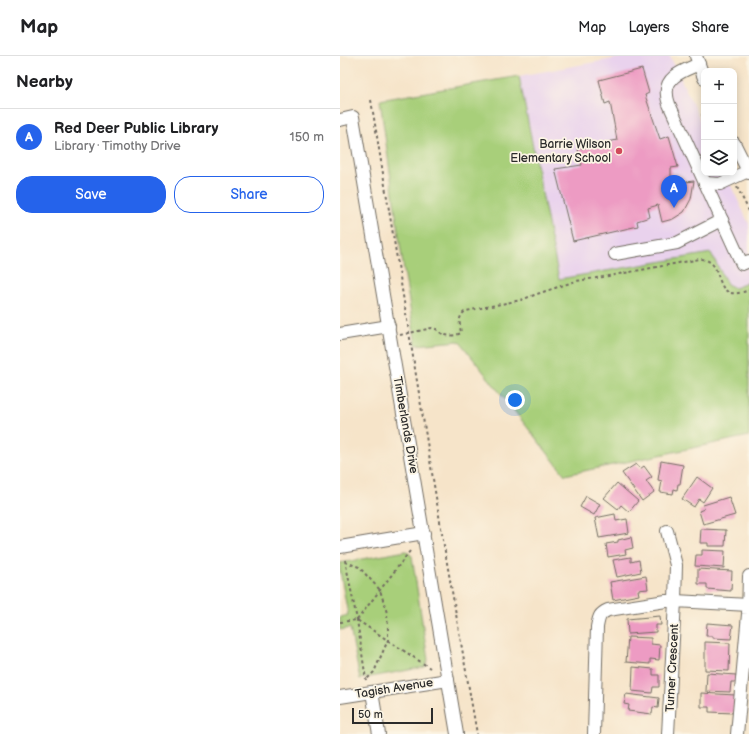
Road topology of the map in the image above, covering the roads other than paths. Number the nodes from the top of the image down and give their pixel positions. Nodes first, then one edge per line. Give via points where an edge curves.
1 (698, 60) edge
2 (340, 120) edge
3 (737, 149) edge
4 (748, 172) edge
5 (705, 183) junction
6 (722, 220) junction
7 (615, 254) dead end
8 (749, 260) edge
9 (389, 326) junction
10 (340, 334) edge
11 (667, 531) dead end
12 (424, 533) junction
13 (340, 547) edge
14 (749, 576) edge
15 (676, 601) junction
16 (749, 605) edge
17 (448, 680) junction
18 (372, 692) junction
19 (340, 697) edge
20 (379, 734) edge
21 (457, 734) edge
22 (594, 734) edge
23 (668, 734) edge
24 (737, 734) edge

1 - 5 street via 673,76 666,94
2 - 9 street, Timberlands Drive via 353,117
3 - 4 street
4 - 5 street via 720,184
5 - 6 street
6 - 7 street via 677,243
6 - 8 street via 742,264
9 - 10 street
9 - 12 street, Timberlands Drive
11 - 15 street, Turner Crescent via 676,565
12 - 13 street
12 - 17 street, Timberlands Drive
14 - 16 street
15 - 16 street
15 - 22 street via 603,612 597,627
15 - 23 street, Turner Crescent
16 - 24 street
17 - 18 street, Tagish Avenue
17 - 21 street, Timberlands Drive
18 - 19 street, Tagish Avenue
18 - 20 street

